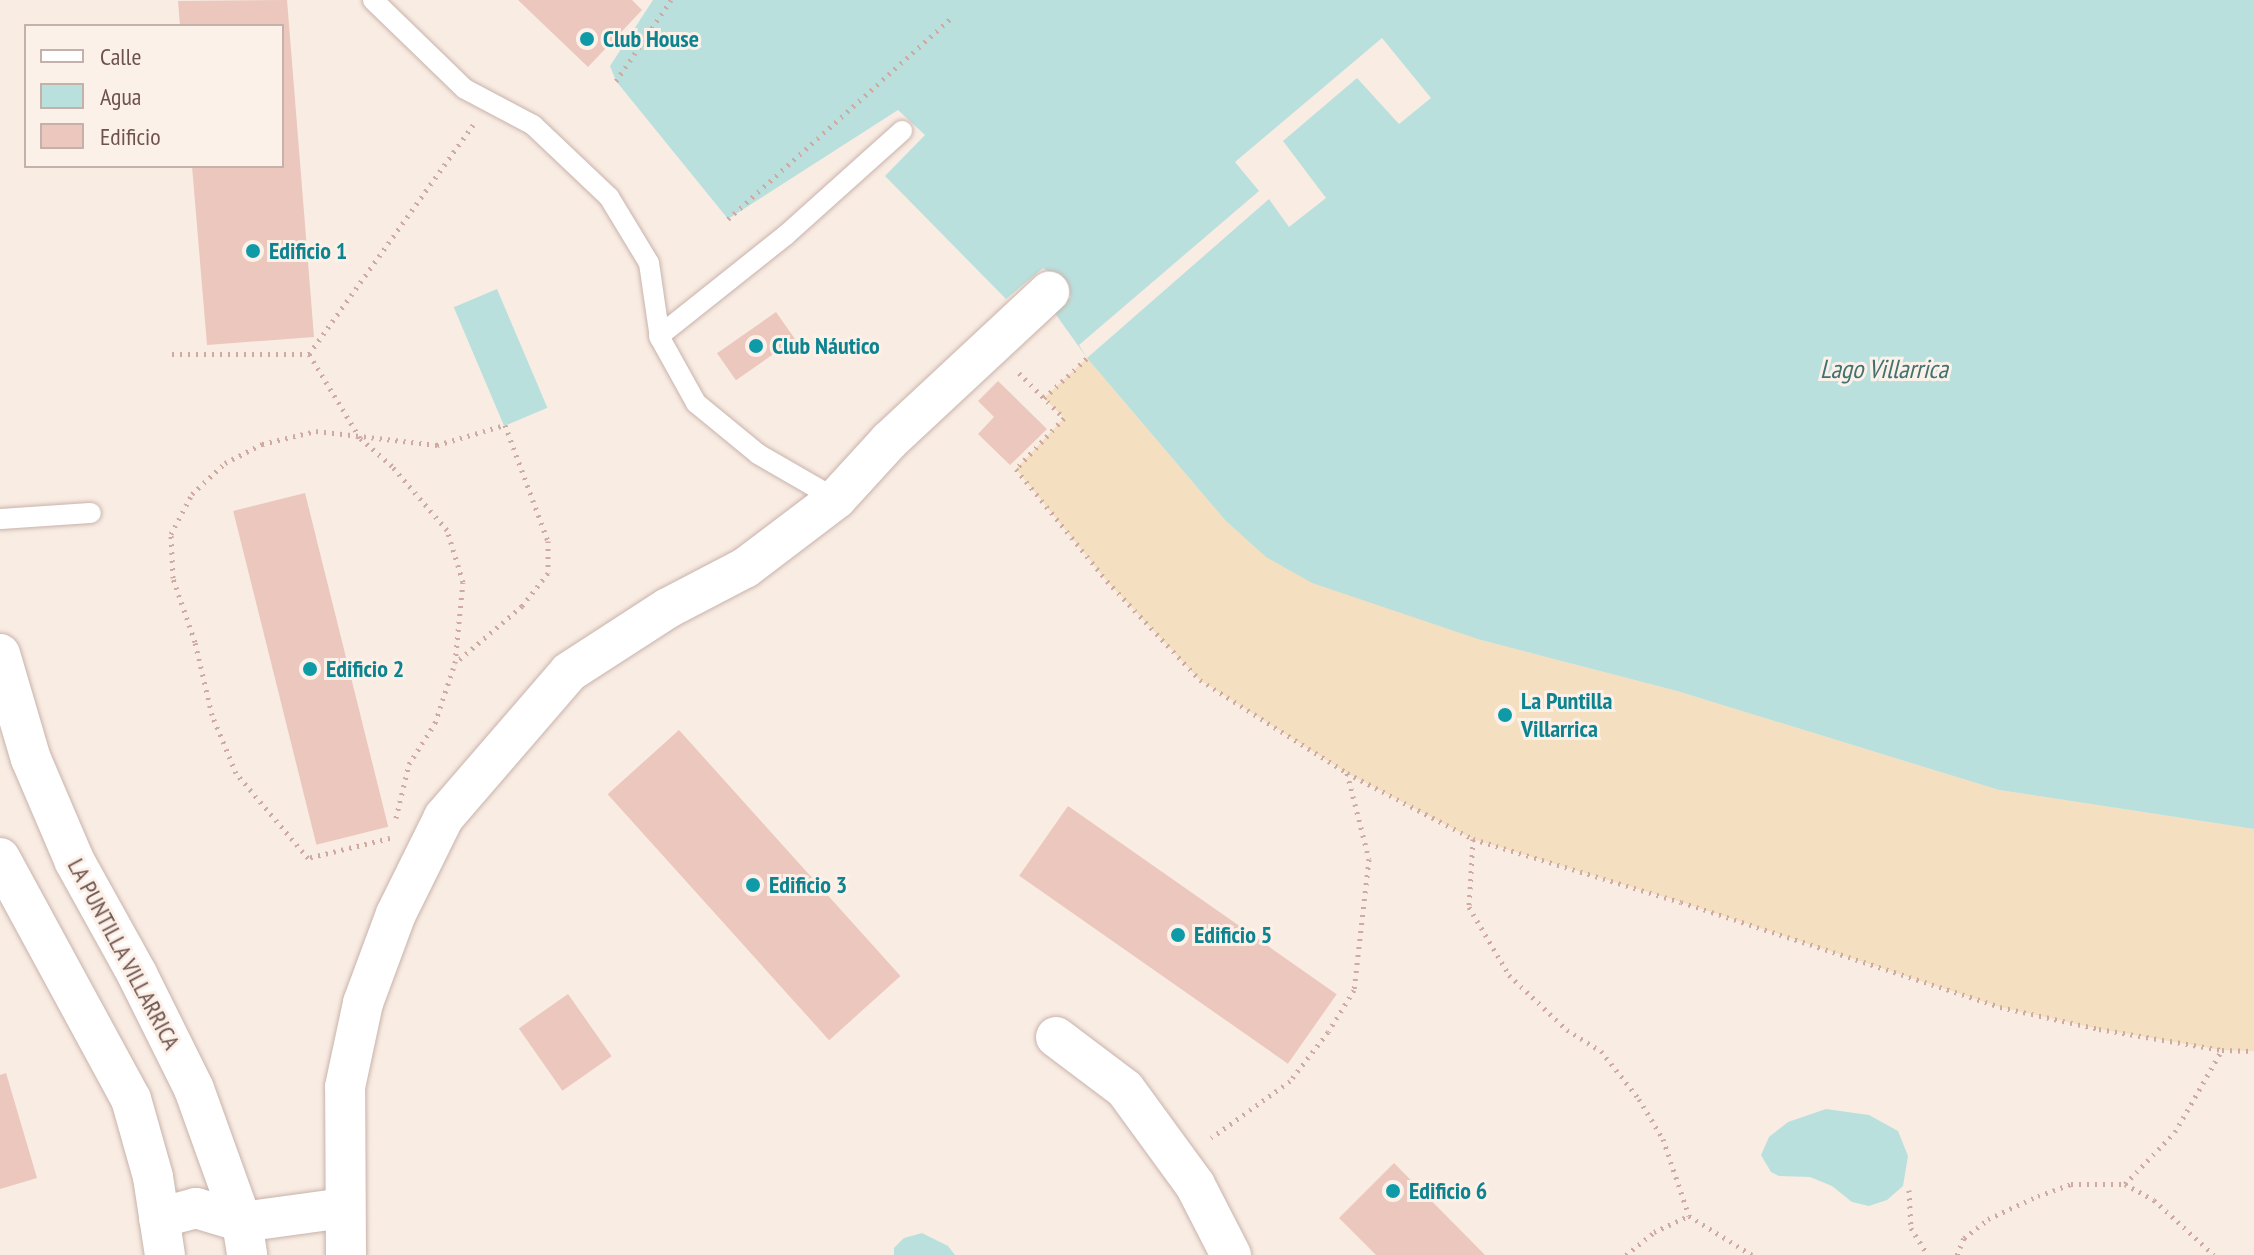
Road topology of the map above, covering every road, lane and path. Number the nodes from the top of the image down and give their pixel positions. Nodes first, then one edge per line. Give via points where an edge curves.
1 (373, 0) edge
2 (671, 0) edge
3 (950, 19) dead end
4 (616, 81) dead end
5 (490, 102) junction
6 (902, 131) dead end
7 (728, 219) dead end
8 (1049, 292) dead end
9 (659, 336) junction
10 (991, 346) junction
11 (172, 354) dead end
12 (309, 354) junction
13 (1087, 358) dead end
14 (1044, 398) junction
15 (360, 438) junction
16 (836, 499) junction
17 (91, 513) dead end
18 (0, 519) edge
19 (0, 654) edge
20 (455, 663) junction
21 (1347, 773) junction
22 (395, 822) dead end
23 (392, 837) dead end
24 (1473, 839) junction
25 (4, 875) edge
26 (1056, 1037) dead end
27 (2222, 1050) junction
28 (2254, 1051) edge
29 (1173, 1154) junction
30 (2125, 1184) junction
31 (1909, 1190) dead end
32 (344, 1208) junction
33 (1689, 1216) junction
34 (162, 1236) edge
35 (244, 1238) edge
36 (346, 1255) edge
37 (1231, 1255) edge
38 (1626, 1255) edge
39 (1752, 1255) edge
40 (1928, 1255) edge
41 (1957, 1255) edge
42 (2214, 1255) edge

1 - 5 lane via 465,89
2 - 4 path
3 - 7 path
5 - 9 lane via 533,125 609,197 649,263
5 - 12 path
6 - 9 lane via 786,235
8 - 10 street
9 - 16 lane via 696,403 758,454
10 - 14 path
10 - 16 street via 889,441
11 - 12 path
12 - 15 path
13 - 14 path
14 - 21 path via 1064,418 1016,469 1026,482 1107,581 1200,680
15 - 20 path via 392,466 447,530 463,582
15 - 20 path via 437,445 505,425 548,541 548,573 522,606
15 - 23 path via 316,431 262,444 225,463 192,494 171,534 173,578 212,715 236,773 308,858
16 - 32 street via 745,568 668,608 569,672 444,817 396,914 363,1003 345,1087
17 - 18 lane
19 - 35 street, LA PUNTILLA VILLARRICA via 31,759 75,862 194,1089
20 - 22 path via 435,723 409,764
21 - 24 path
21 - 29 path via 1369,859 1354,990 1290,1081 1219,1135
24 - 27 path via 2000,1007
24 - 33 path via 1469,907 1483,935 1509,975 1567,1030 1601,1051 1639,1099 1663,1139
25 - 34 street via 131,1099 153,1177
26 - 29 street via 1125,1089
27 - 28 path
27 - 30 path via 2175,1132
29 - 37 street
30 - 41 path via 2071,1184 2038,1196 1988,1219 1964,1238
30 - 42 path via 2154,1200
31 - 40 path via 1911,1228
32 - 35 street
32 - 36 street
33 - 38 path via 1654,1232
33 - 39 path
34 - 35 street via 196,1208

